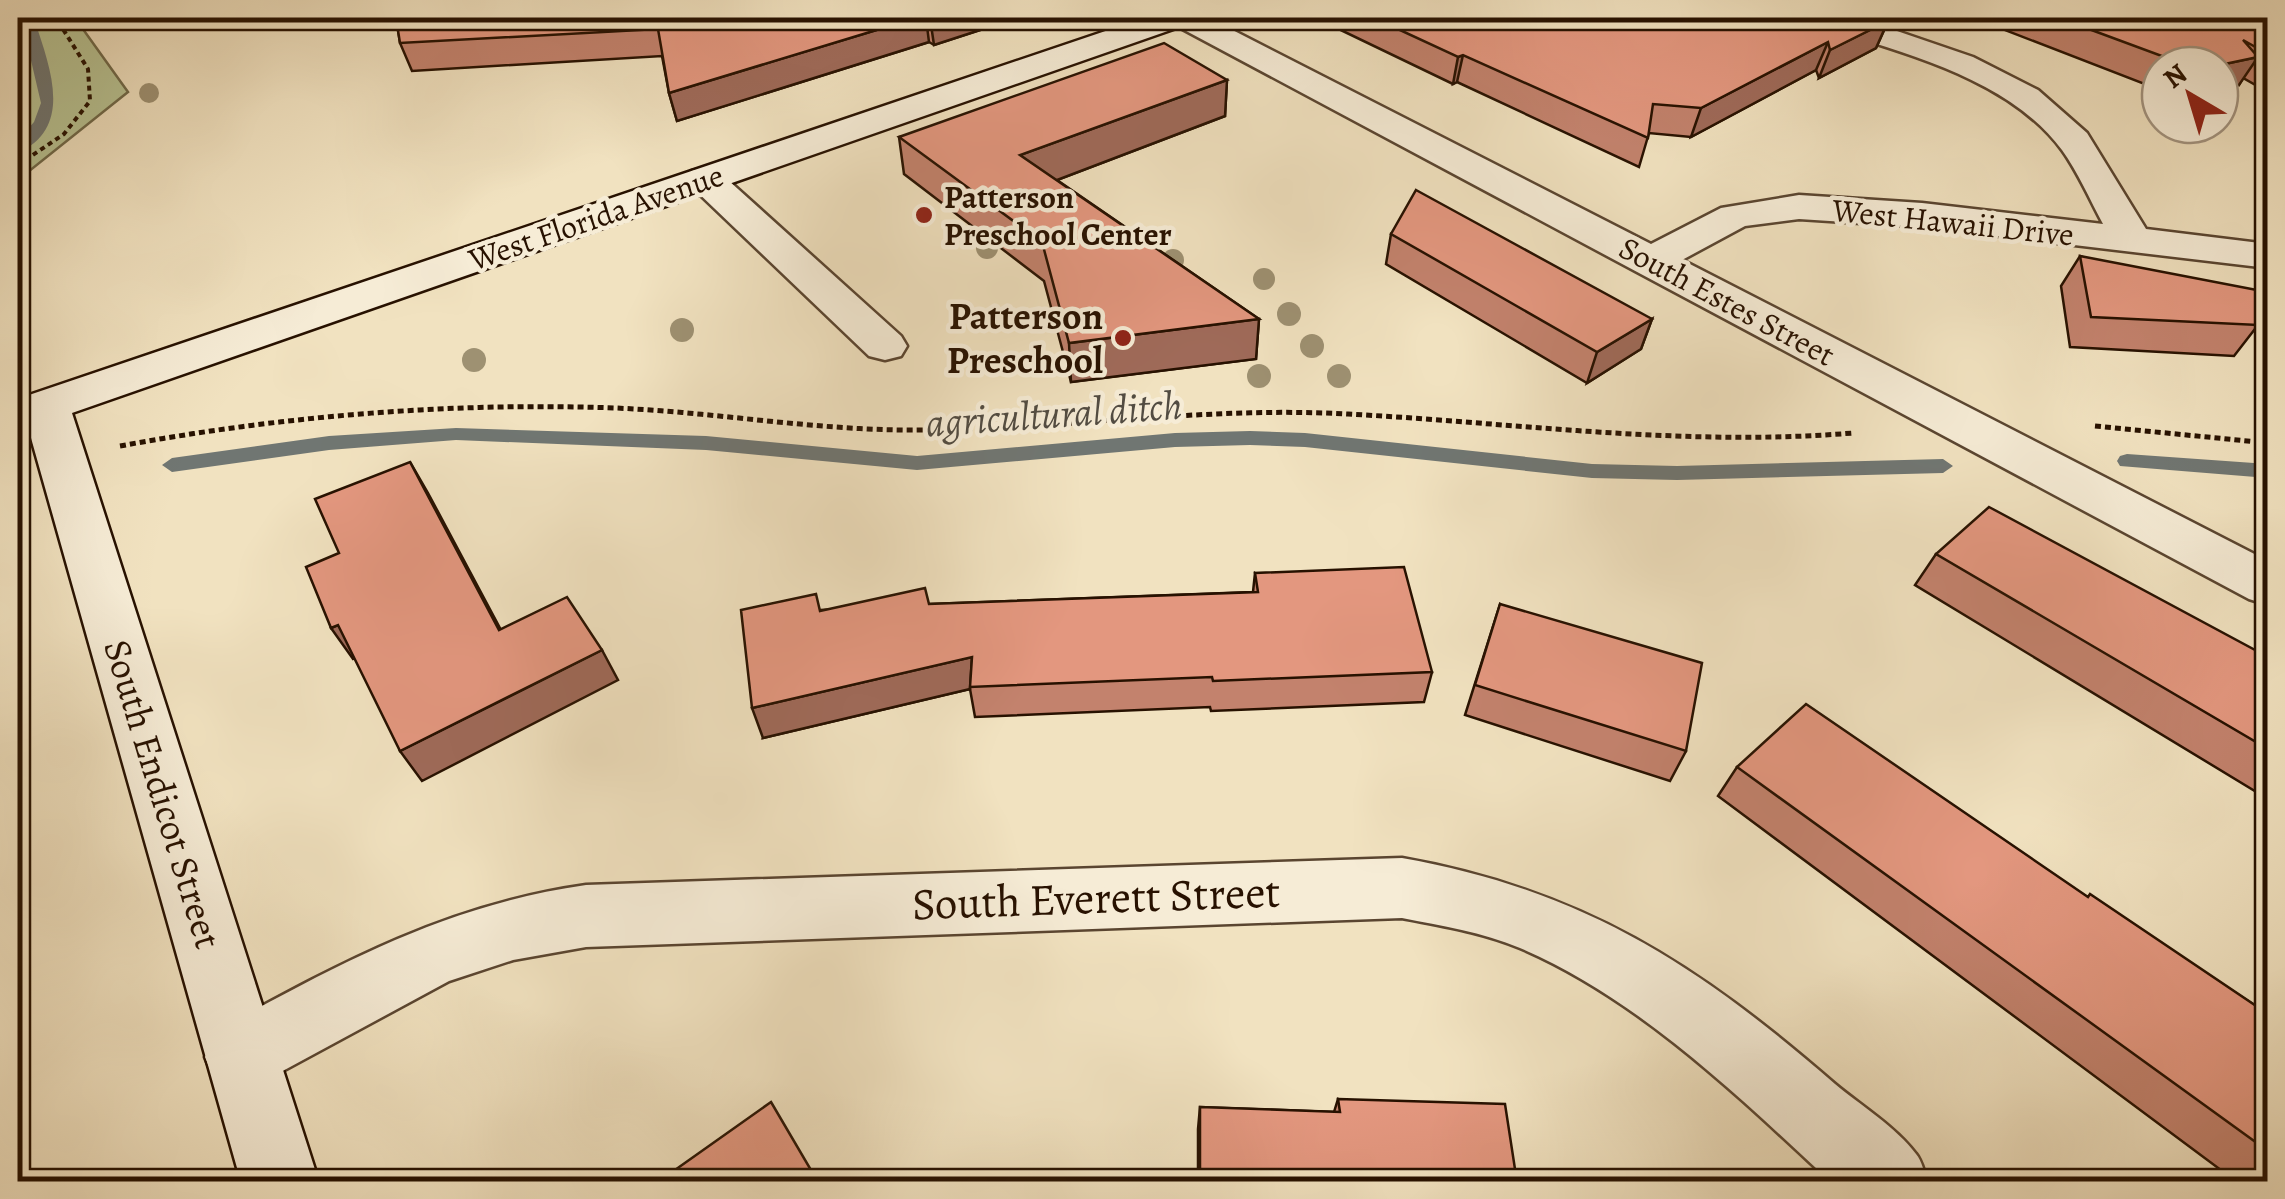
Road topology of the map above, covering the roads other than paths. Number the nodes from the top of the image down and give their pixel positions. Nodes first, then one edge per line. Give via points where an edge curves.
1 (1174, 18) edge
2 (1186, 18) edge
3 (1829, 18) edge
4 (706, 179) junction
5 (2132, 241) junction
6 (2268, 256) edge
7 (1650, 261) junction
8 (885, 346) dead end
9 (42, 426) edge
10 (2268, 585) edge
11 (242, 1057) junction
12 (280, 1182) edge
13 (1889, 1182) edge

1 - 4 street, West Florida Avenue
2 - 7 street, South Estes Street
3 - 5 street via 1980,74 2037,107 2074,140
4 - 8 street
4 - 9 street, West Florida Avenue
5 - 6 street, West Hawaii Drive
5 - 7 street, West Hawaii Drive via 1922,214 1798,208 1735,216
7 - 10 street, South Estes Street
9 - 11 street, South Endicot Street
11 - 12 street, South Endicot Street
11 - 13 street, South Everett Street via 376,983 526,924 586,916 1402,888 1501,908 1597,949 1759,1068

